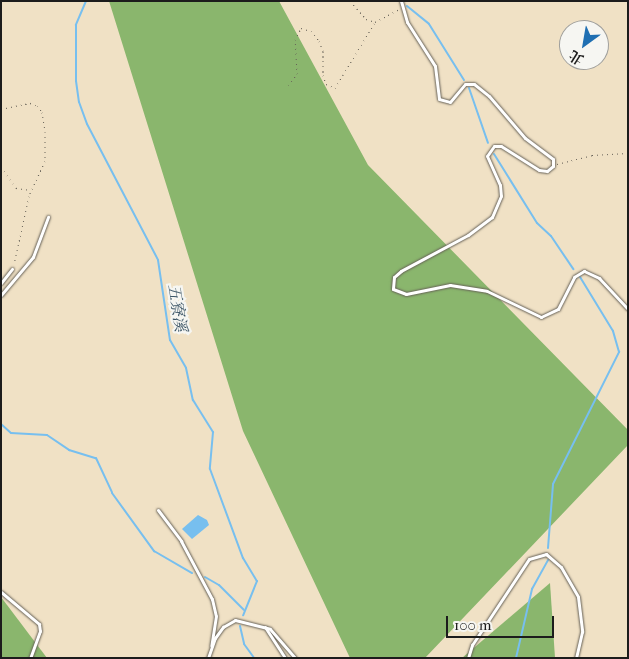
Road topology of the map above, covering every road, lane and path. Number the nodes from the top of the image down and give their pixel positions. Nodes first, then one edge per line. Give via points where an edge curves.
1 (350, 1) edge
2 (401, 1) edge
3 (401, 8) junction
4 (375, 22) junction
5 (288, 85) dead end
6 (1, 109) edge
7 (628, 153) edge
8 (553, 166) junction
9 (1, 168) edge
10 (31, 190) junction
11 (48, 218) dead end
12 (12, 269) joint
13 (1, 282) edge
14 (1, 294) edge
15 (628, 309) edge
16 (158, 510) dead end
17 (1, 592) edge
18 (265, 627) junction
19 (211, 646) junction
20 (30, 658) edge
21 (208, 658) edge
22 (285, 658) edge
23 (295, 658) edge
24 (468, 658) edge
25 (576, 658) edge

1 - 4 path via 366,19
2 - 3 lane
3 - 4 path
3 - 8 lane via 435,66 439,99 450,102 465,84 474,84 489,96 525,138 553,159
4 - 5 path via 335,88 326,84 319,41 311,31 301,28 295,40 297,74
6 - 10 path via 30,104 42,112 45,162
7 - 8 path via 592,155
8 - 15 lane via 547,171 539,170 501,146 494,146 487,156 500,185 501,196 492,217 468,235 401,271 394,277 393,289 406,294 450,285 487,292 541,317 558,309 574,276 584,271 598,278
9 - 10 path via 16,188
10 - 12 path
11 - 14 lane via 33,258
12 - 13 lane
16 - 19 lane via 181,541 212,599 216,616
17 - 20 lane via 39,624 40,631
18 - 19 lane via 230,621
18 - 22 lane
18 - 23 lane
19 - 21 lane
24 - 25 lane via 472,645 529,559 546,554 561,567 578,597 582,632

